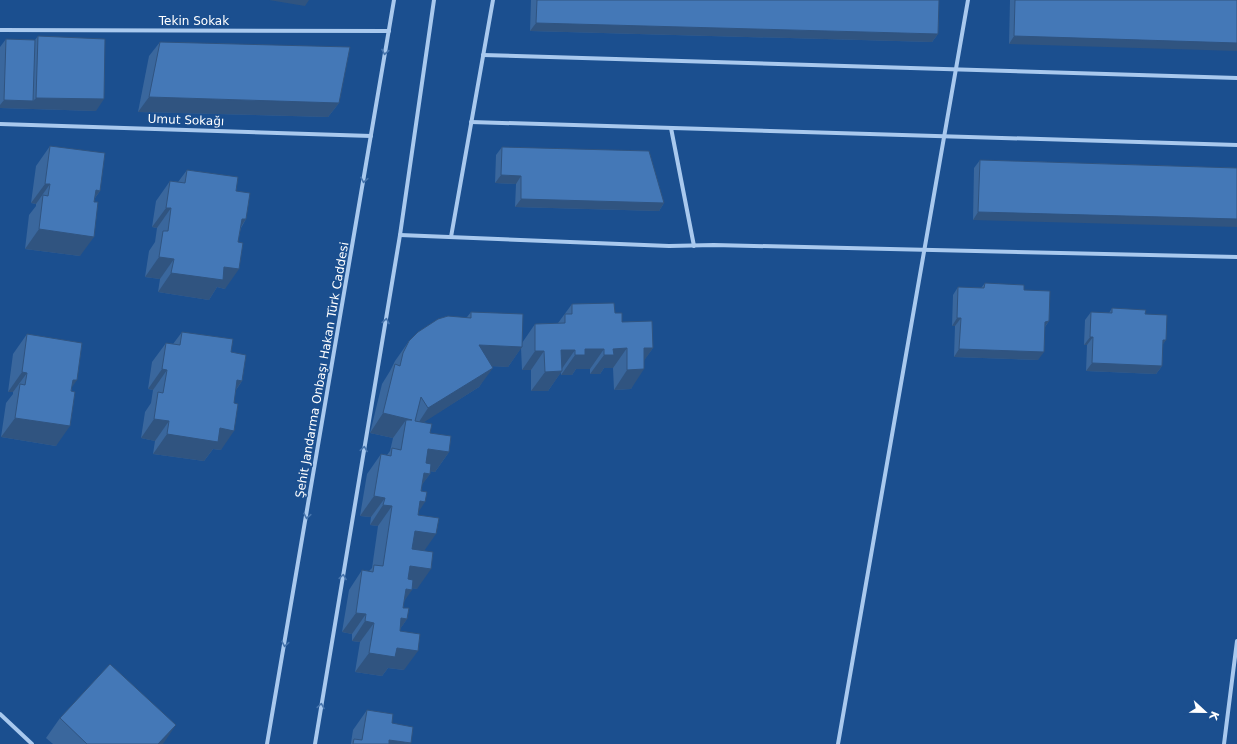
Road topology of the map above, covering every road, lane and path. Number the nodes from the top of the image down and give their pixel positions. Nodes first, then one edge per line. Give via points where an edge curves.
1 (394, 0) edge
2 (434, 0) edge
3 (493, 0) edge
4 (968, 0) edge
5 (0, 30) edge
6 (389, 31) junction
7 (483, 55) junction
8 (957, 70) junction
9 (1237, 78) edge
10 (471, 122) junction
11 (0, 124) edge
12 (671, 128) junction
13 (371, 136) junction
14 (944, 136) junction
15 (1237, 145) edge
16 (400, 235) junction
17 (451, 237) junction
18 (694, 246) junction
19 (926, 250) junction
20 (1237, 257) edge
21 (1237, 641) edge
22 (0, 714) edge
23 (32, 744) edge
24 (267, 744) edge
25 (315, 744) edge
26 (838, 744) edge
27 (1224, 744) edge

1 - 6 street, Şehit Jandarma Onbaşı Hakan Türk Caddesi
2 - 16 street
3 - 7 street
4 - 8 street
5 - 6 street, Tekin Sokak
6 -> 13 street, Şehit Jandarma Onbaşı Hakan Türk Caddesi
7 - 8 street
7 - 10 street
8 - 9 street
8 - 14 street
10 - 12 street
10 - 17 street
11 - 13 street, Umut Sokağı
12 - 14 street
12 - 18 street
13 -> 24 street, Şehit Jandarma Onbaşı Hakan Türk Caddesi
14 - 15 street
14 - 19 street
16 - 17 street
25 -> 16 street
17 - 18 street
18 - 19 street
19 - 20 street
19 - 26 street via 914,304
21 - 27 street
22 - 23 street

